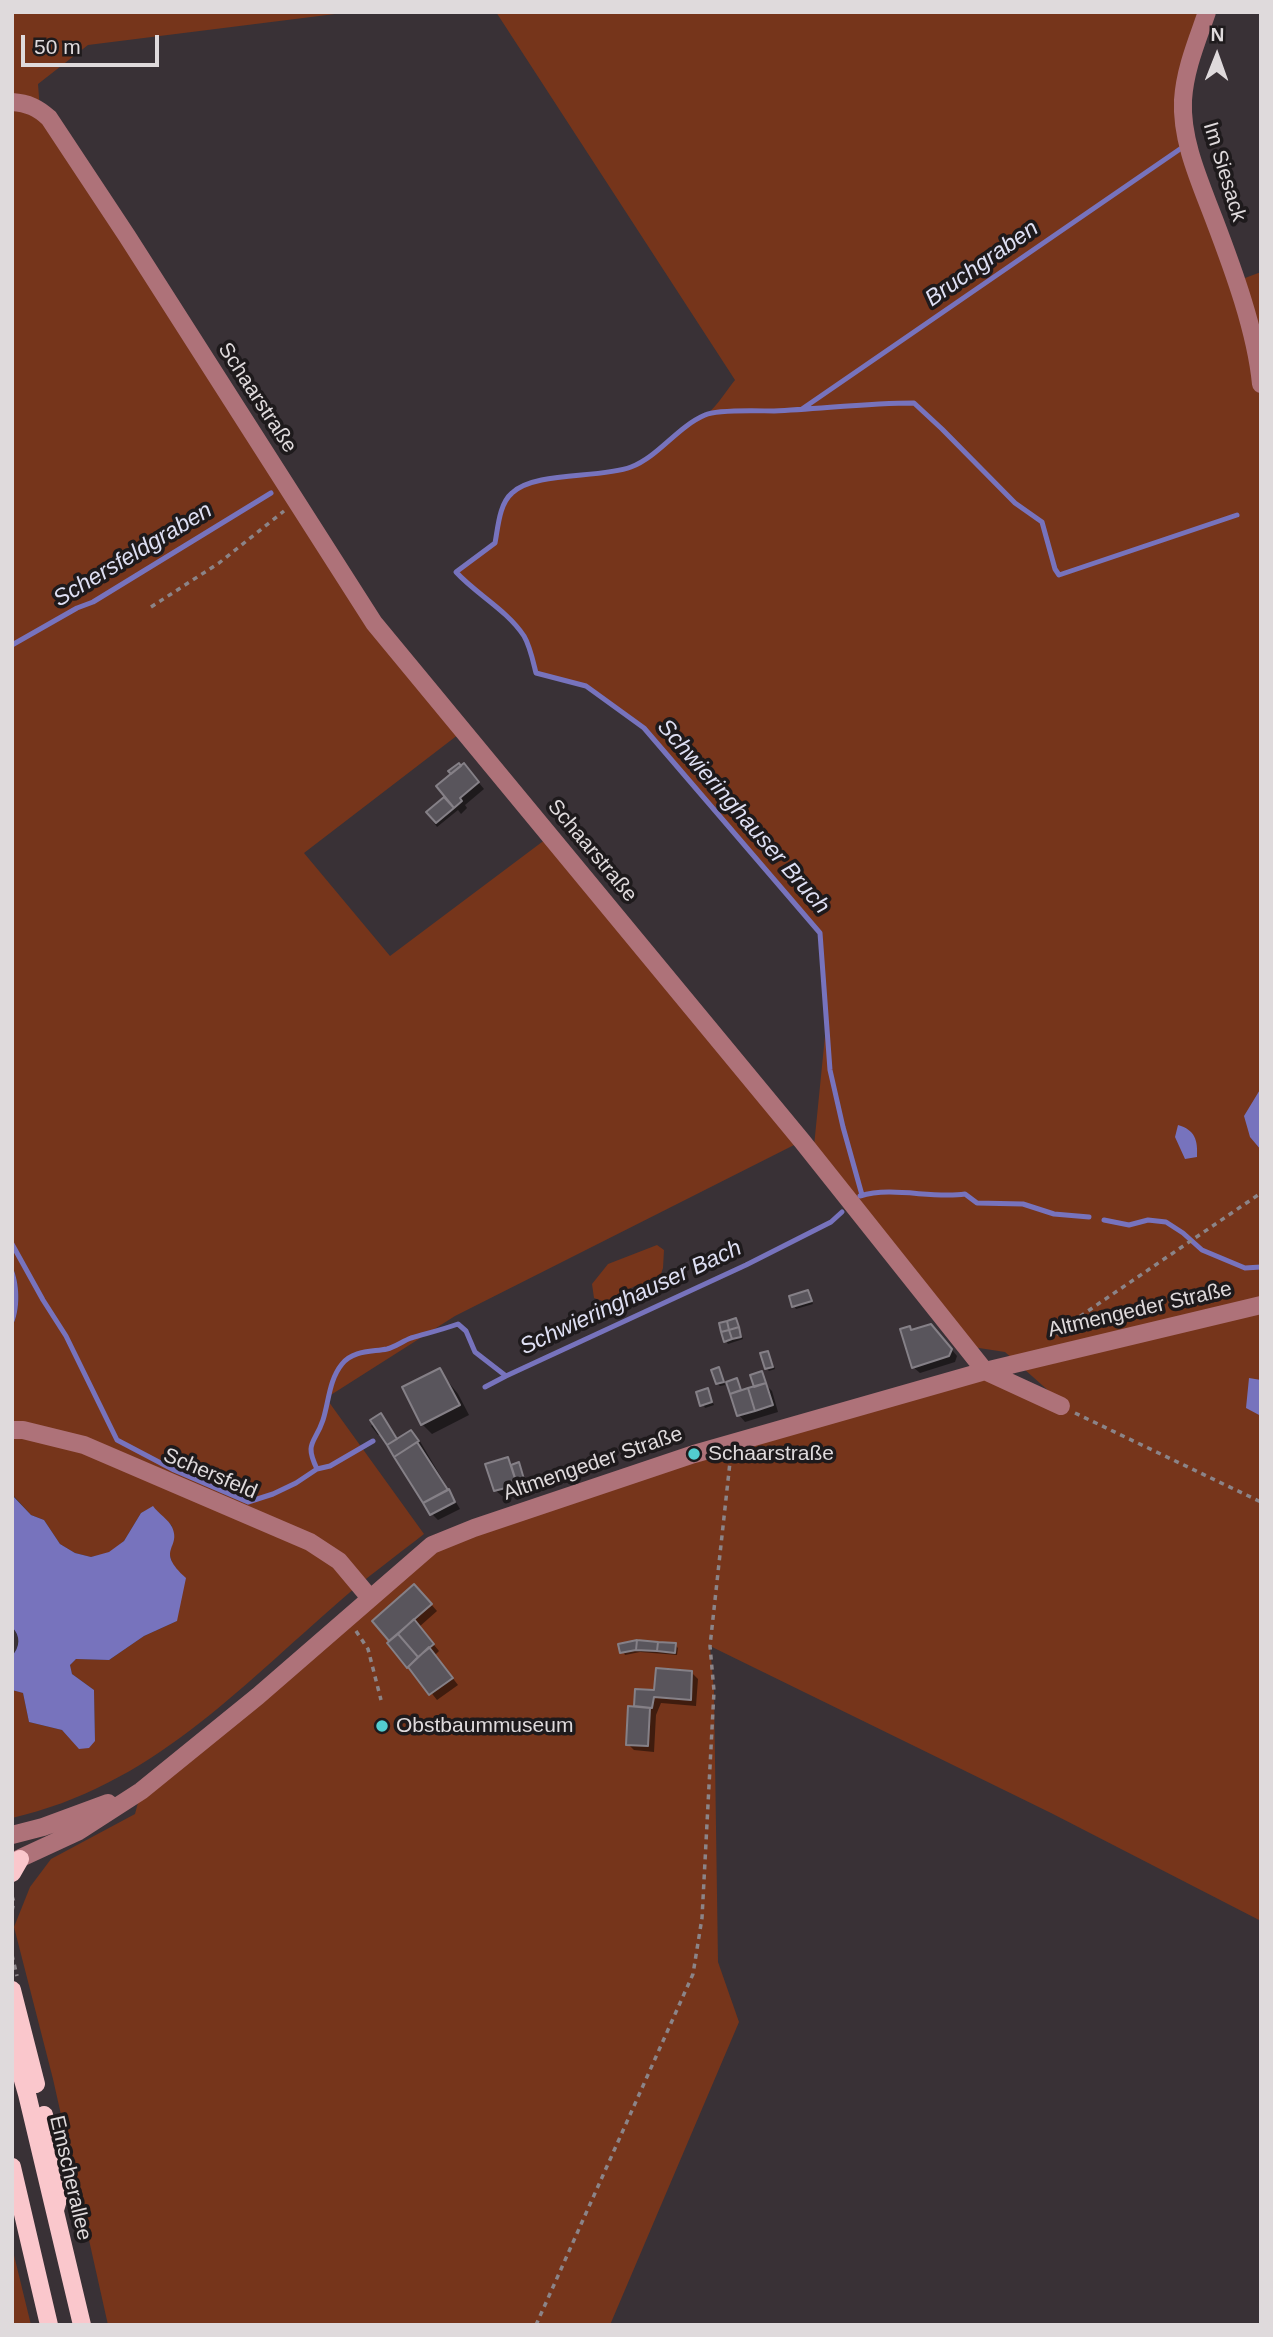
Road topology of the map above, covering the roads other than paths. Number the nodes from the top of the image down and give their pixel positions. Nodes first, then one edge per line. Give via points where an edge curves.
1 (1207, 12) edge
2 (12, 102) edge
3 (1261, 384) edge
4 (1261, 1305) edge
5 (985, 1371) junction
6 (1061, 1406) road end
7 (12, 1430) edge
8 (370, 1598) junction
9 (141, 1791) junction
10 (12, 1835) edge
11 (15, 1865) edge
12 (12, 1990) edge
13 (12, 2042) edge
14 (12, 2167) edge
15 (55, 2210) junction
16 (49, 2325) edge
17 (82, 2325) edge

1 - 3 street, Im Siesack via 1186,71 1186,132 1237,281
2 - 5 street, Schaarstraße via 32,106 49,118 374,622 802,1141
4 - 5 street, Altmengeder Straße
5 - 6 street, Schaarstraße
5 - 8 street, Altmengeder Straße via 733,1443 474,1528 432,1545
7 - 8 street, Schersfeld via 84,1445 310,1542 340,1560
8 - 9 street, Altmengeder Straße
9 - 10 street, Altmengeder Straße
9 - 11 street, Altmengeder Straße
12 - 15 main road via 62,2186
13 - 15 main road, Emscherallee
14 - 16 main road
15 - 17 main road, Emscherallee

